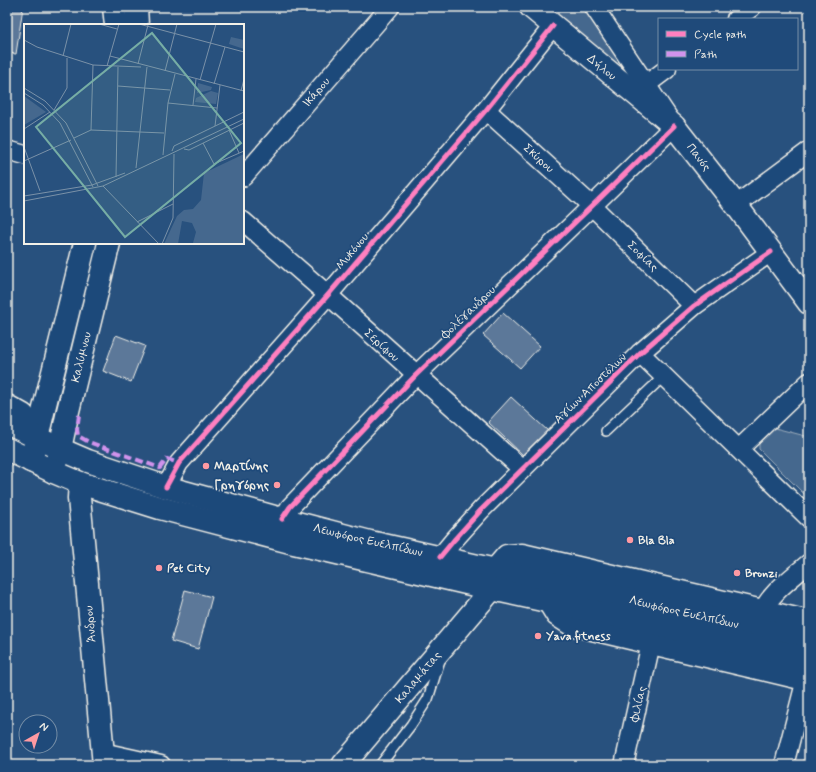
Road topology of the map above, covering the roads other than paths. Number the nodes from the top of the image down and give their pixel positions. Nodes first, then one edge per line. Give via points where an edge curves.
1 (114, 7) edge
2 (136, 7) edge
3 (390, 7) edge
4 (531, 7) edge
5 (594, 7) edge
6 (752, 7) edge
7 (737, 18) edge
8 (116, 24) edge
9 (137, 24) edge
10 (553, 26) junction
11 (666, 70) edge
12 (647, 84) junction
13 (486, 110) junction
14 (674, 126) junction
15 (7, 150) edge
16 (809, 151) edge
17 (24, 155) edge
18 (244, 175) edge
19 (736, 204) junction
20 (592, 206) junction
21 (244, 222) edge
22 (85, 244) edge
23 (108, 244) edge
24 (771, 252) junction
25 (328, 295) junction
26 (809, 303) edge
27 (694, 306) junction
28 (640, 353) junction
29 (416, 375) junction
30 (664, 376) junction
31 (809, 382) edge
32 (7, 406) edge
33 (7, 423) edge
34 (606, 431) dead end
35 (37, 438) junction
36 (7, 449) edge
37 (60, 449) junction
38 (739, 449) junction
39 (31, 461) junction
40 (522, 469) junction
41 (54, 472) junction
42 (80, 483) junction
43 (166, 488) junction
44 (809, 518) edge
45 (282, 519) junction
46 (440, 557) junction
47 (809, 563) edge
48 (493, 580) junction
49 (549, 602) junction
50 (762, 612) junction
51 (809, 622) edge
52 (809, 640) edge
53 (651, 643) junction
54 (444, 645) junction
55 (808, 672) edge
56 (103, 758) edge
57 (161, 765) edge
58 (343, 765) edge
59 (380, 765) edge
60 (624, 765) edge
61 (784, 765) edge

1 - 8 main road
2 - 9 main road
3 - 18 street, Ικάρου
4 - 10 main road, Δήλου
5 - 12 street, Πανός
6 - 7 street
10 - 13 street, Μυκόνου
10 - 14 main road, Δήλου
11 - 12 street
12 - 14 street, Πανός
13 - 20 street, Σκύρου
13 - 25 street, Μυκόνου
14 - 19 main road, Πανός
14 - 20 street, Φολέγανδρου
15 - 17 street
16 - 19 street
19 - 24 main road, Πανός
20 - 27 street, Σοφίας
20 - 29 street, Φολέγανδρου
21 - 25 street, Σερίφου
22 - 35 main road, Καλύμνου
23 - 37 main road, Καλύμνου
24 - 26 main road, Πανός
24 - 27 street, Αγίων Αποστόλων
25 - 29 street, Σερίφου
25 - 43 street, Μυκόνου via 179,464
27 - 28 street, Αγίων Αποστόλων
28 - 30 street
28 - 40 street, Αγίων Αποστόλων
29 - 40 street, Σερίφου
29 - 45 street, Φολέγανδρου via 290,507
30 - 34 lane
30 - 38 street
31 - 38 street
32 - 35 main road via 23,415
33 - 35 main road, Λεωφόρος Ευελπίδων
35 - 37 main road, Λεωφόρος Ευελπίδων
35 - 39 main road, Καλύμνου
36 - 39 main road, Λεωφόρος Ευελπίδων
37 - 41 main road, Καλύμνου
37 - 43 main road, Λεωφόρος Ευελπίδων
38 - 44 street
39 - 41 main road, Λεωφόρος Ευελπίδων
40 - 46 street, Αγίων Αποστόλων via 481,510
41 - 42 main road, Λεωφόρος Ευελπίδων
42 - 48 main road, Λεωφόρος Ευελπίδων via 160,508 287,541
42 - 56 main road, Άνδρου via 79,498
43 - 45 main road, Λεωφόρος Ευελπίδων
45 - 46 main road, Λεωφόρος Ευελπίδων
46 - 48 main road, Λεωφόρος Ευελπίδων
47 - 50 street via 774,593
48 - 49 main road, Λεωφόρος Ευελπίδων
48 - 50 main road, Καλαμάτας via 507,556 522,555
48 - 52 main road, Λεωφόρος Ευελπίδων
48 - 54 main road, Καλαμάτας
49 - 53 main road via 557,615 571,624
49 - 55 main road, Λεωφόρος Ευελπίδων
50 - 51 main road, Καλαμάτας
53 - 55 main road
53 - 60 street, Φιλίας
54 - 58 main road, Καλαμάτας
54 - 59 lane via 428,699
55 - 61 street
56 - 57 street

